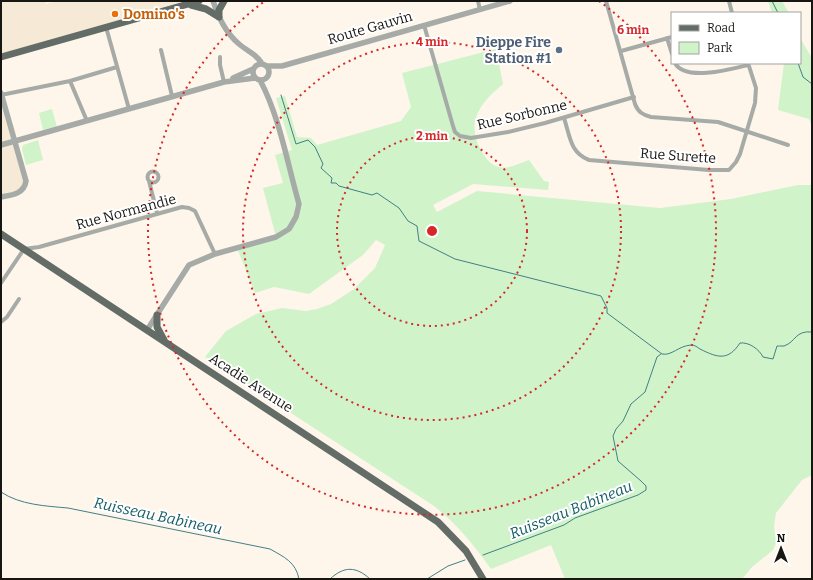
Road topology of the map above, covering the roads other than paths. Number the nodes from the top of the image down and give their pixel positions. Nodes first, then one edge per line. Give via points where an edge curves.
1 (199, 1) edge
2 (213, 1) edge
3 (224, 1) edge
4 (478, 1) edge
5 (510, 1) edge
6 (606, 1) edge
7 (729, 1) edge
8 (185, 5) junction
9 (480, 10) junction
10 (732, 12) edge
11 (219, 17) junction
12 (424, 25) junction
13 (106, 27) junction
14 (670, 37) edge
15 (161, 50) dead end
16 (621, 52) junction
17 (252, 53) junction
18 (1, 57) edge
19 (220, 57) dead end
20 (675, 64) edge
21 (748, 64) edge
22 (264, 65) junction
23 (282, 66) junction
24 (117, 67) junction
25 (254, 68) junction
26 (268, 76) junction
27 (257, 79) junction
28 (70, 81) junction
29 (225, 82) junction
30 (1, 94) edge
31 (172, 96) junction
32 (268, 96) junction
33 (634, 97) junction
34 (129, 109) junction
35 (564, 118) junction
36 (86, 121) junction
37 (747, 131) junction
38 (14, 141) junction
39 (1, 145) edge
40 (788, 145) dead end
41 (149, 181) dead end
42 (1, 197) edge
43 (158, 213) junction
44 (1, 234) edge
45 (38, 247) junction
46 (24, 249) junction
47 (215, 254) junction
48 (35, 257) junction
49 (1, 283) edge
50 (19, 299) dead end
51 (157, 315) junction
52 (1, 322) edge
53 (147, 330) junction
54 (165, 342) junction
55 (484, 579) edge

1 - 8 main road
2 - 11 street
3 - 11 main road via 219,10
4 - 9 street
5 - 9 street, Route Gauvin
6 - 16 street
7 - 10 street
8 - 11 main road via 197,5
8 - 13 main road
9 - 12 street, Route Gauvin
11 - 17 street via 230,35
12 - 23 street, Route Gauvin
12 - 35 street, Rue Sorbonne via 453,126 460,136 471,138 508,132
13 - 18 main road
13 - 24 street
14 - 16 street
15 - 31 street
16 - 33 street
17 - 22 street
17 - 25 street
19 - 29 street
20 - 21 street via 677,68 684,71 715,74
21 - 37 street, Rue Surette via 756,96
22 - 23 street, Route Gauvin
22 - 25 street, Route Gauvin
22 - 26 street
23 - 26 street, Route Gauvin
24 - 28 street
24 - 34 street
25 - 27 street
25 - 29 street
26 - 27 street, Route Gauvin
26 - 32 street
27 - 29 street
27 - 32 street
28 - 30 street
28 - 36 street
29 - 31 street
30 - 38 street
31 - 34 street
32 - 47 street via 299,204 296,217 289,229 276,237
33 - 35 street, Rue Sorbonne
33 - 37 street via 637,110 643,115 718,122
34 - 36 street
35 - 37 street, Rue Surette via 580,157 709,170 729,170 736,162
36 - 38 street
37 - 40 street
38 - 39 street
38 - 42 street via 26,181 25,186 21,192
41 - 43 street
43 - 45 street, Rue Normandie
43 - 47 street, Rue Normandie via 182,207 195,211
44 - 46 main road, Acadie Avenue
45 - 46 street, Rue Normandie
45 - 48 street
46 - 48 main road, Acadie Avenue
46 - 49 street
47 - 51 street via 189,265
48 - 53 main road, Acadie Avenue
50 - 52 street
51 - 53 street
51 - 54 main road via 157,327
53 - 54 main road, Acadie Avenue
54 - 55 main road, Acadie Avenue via 438,522 455,538

